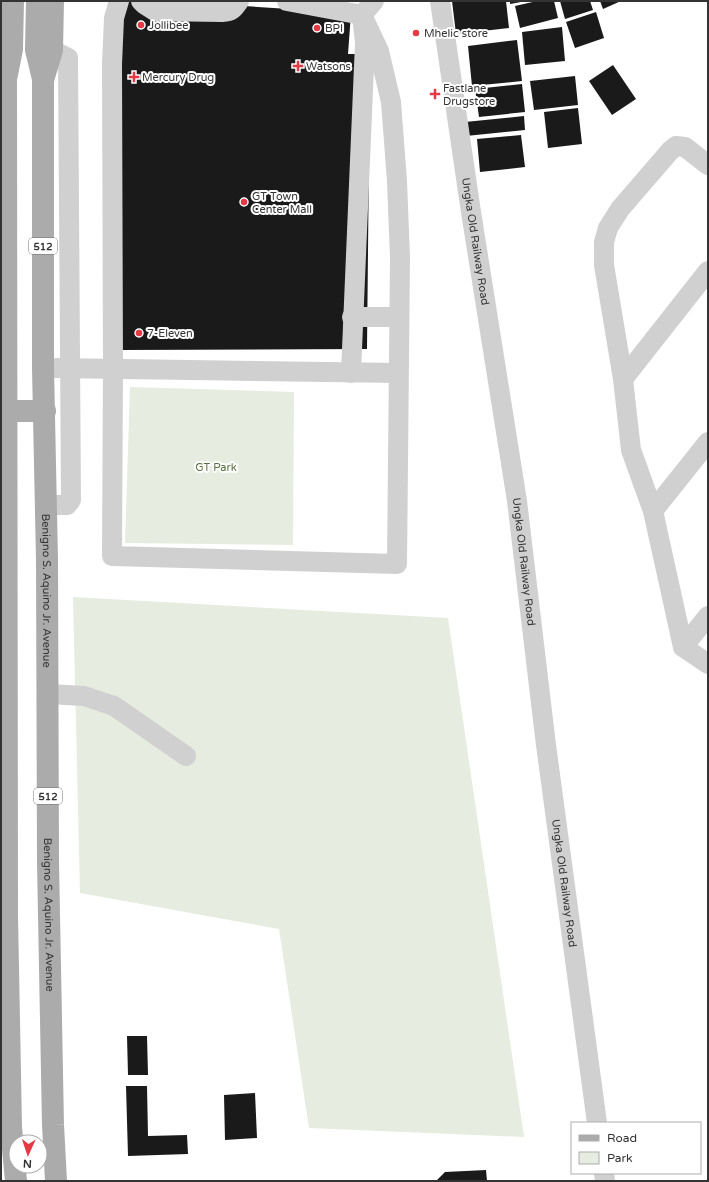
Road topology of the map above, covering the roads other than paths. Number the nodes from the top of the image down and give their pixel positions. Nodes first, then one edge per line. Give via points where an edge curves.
1 (13, 1) edge
2 (37, 1) edge
3 (53, 1) edge
4 (119, 1) edge
5 (142, 1) edge
6 (239, 1) edge
7 (287, 1) edge
8 (440, 1) edge
9 (368, 8) edge
10 (44, 50) junction
11 (6, 64) edge
12 (708, 165) edge
13 (708, 270) edge
14 (399, 317) junction
15 (352, 318) junction
16 (43, 368) junction
17 (69, 368) junction
18 (113, 368) junction
19 (398, 372) junction
20 (351, 373) junction
21 (623, 379) junction
22 (4, 411) edge
23 (45, 411) junction
24 (708, 442) edge
25 (46, 505) junction
26 (653, 510) junction
27 (708, 616) edge
28 (683, 647) junction
29 (708, 664) edge
30 (48, 694) junction
31 (4, 712) edge
32 (186, 756) dead end
33 (598, 1122) edge
34 (6, 1127) edge
35 (16, 1181) edge
36 (56, 1181) edge

1 - 11 main road
2 - 10 main road, 512
3 - 10 main road, 512
4 - 18 street via 114,18 112,64
5 - 6 street via 155,10 229,12
7 - 9 street
8 - 33 street, Ungka Old Railway Road via 517,501 546,745
9 - 14 street via 391,102 400,257
9 - 15 street
10 - 16 main road, Benigno S. Aquino Jr. Avenue / 512
10 - 17 street via 68,58
11 - 22 main road
12 - 21 street via 685,147 676,146 620,209 608,228 604,242 604,265
13 - 21 street
14 - 15 street
14 - 19 street
15 - 20 street
16 - 17 street
16 - 23 main road, Benigno S. Aquino Jr. Avenue / 512
17 - 18 street
17 - 25 street via 71,500 67,505
18 - 19 street via 112,556 397,564
18 - 20 street
19 - 20 street
21 - 26 street via 631,450
22 - 23 main road
22 - 31 main road
23 - 25 main road, Benigno S. Aquino Jr. Avenue / 512
24 - 26 street
25 - 30 main road, Benigno S. Aquino Jr. Avenue / 512
26 - 28 street
27 - 28 street
28 - 29 street
30 - 32 street via 84,696 114,706
30 - 36 main road, Benigno S. Aquino Jr. Avenue / 512 via 48,870
31 - 34 main road via 7,915
34 - 35 main road

